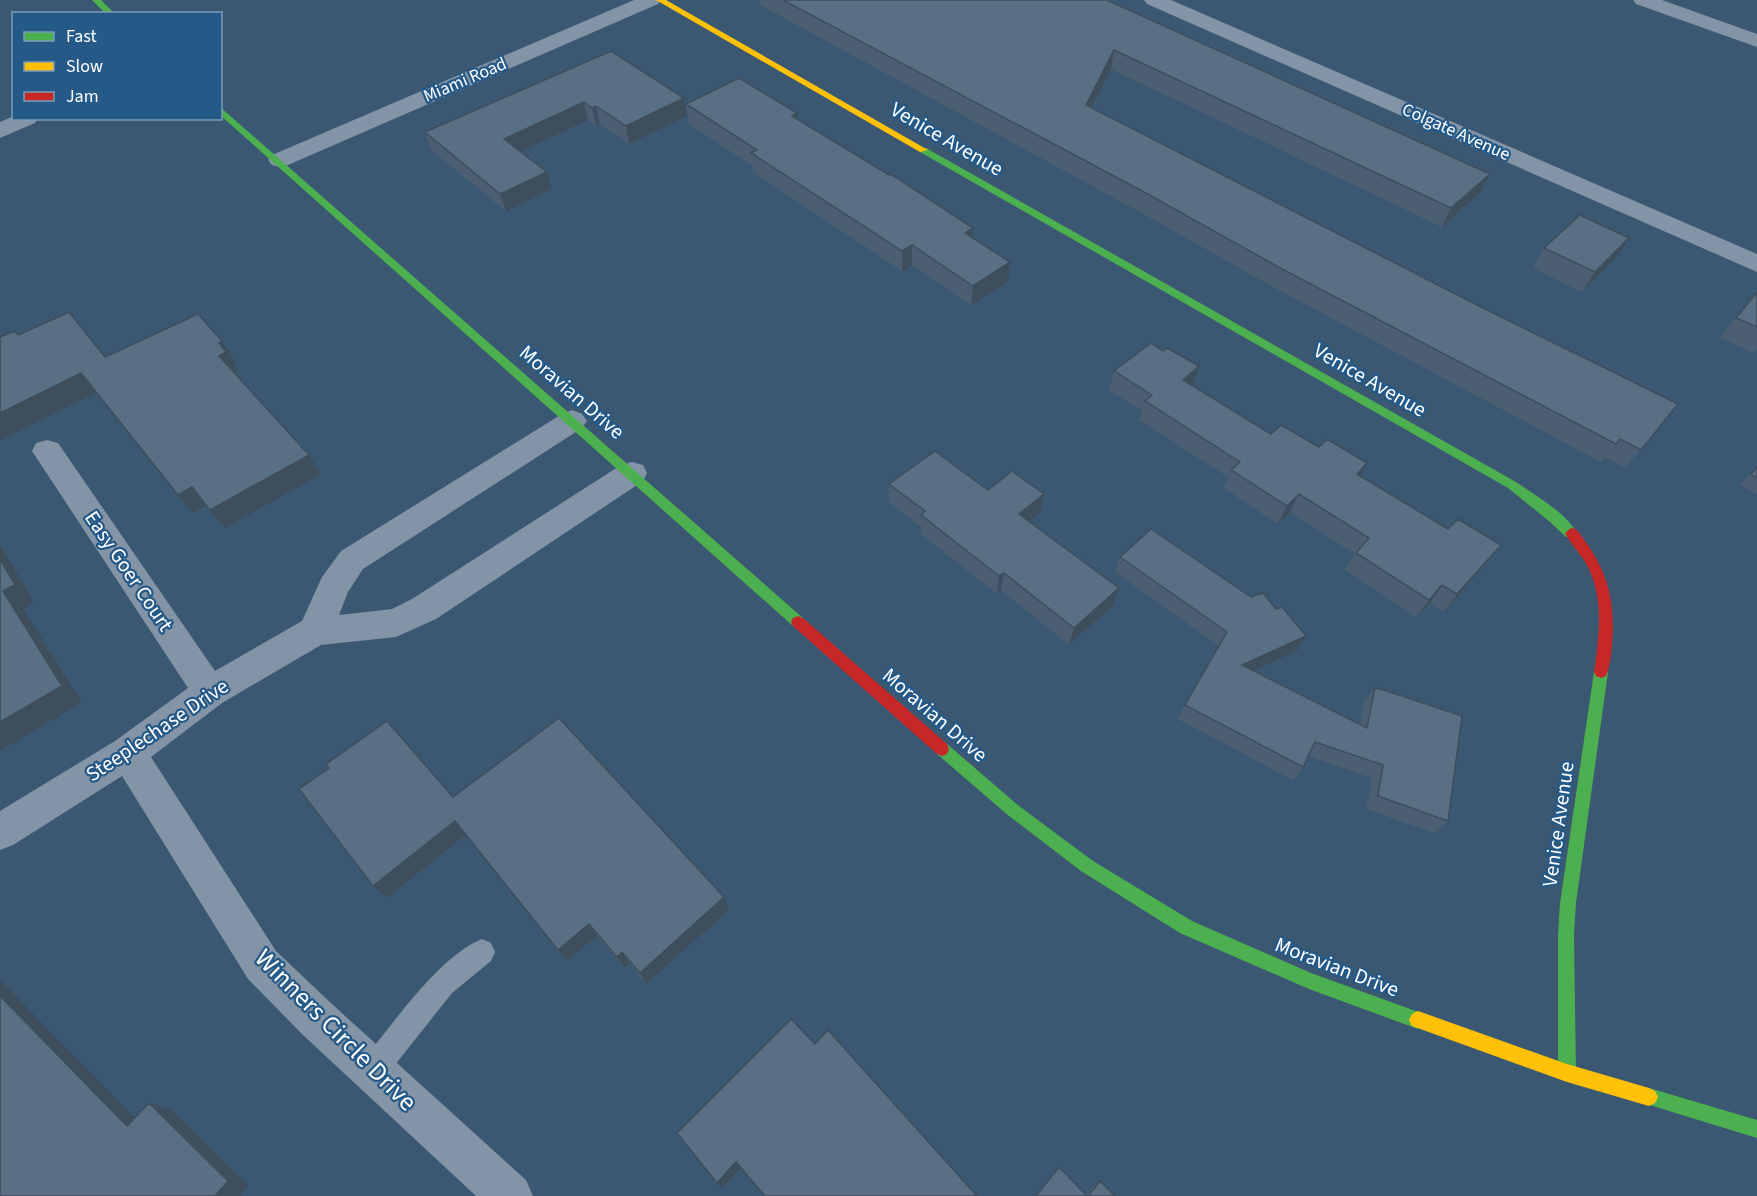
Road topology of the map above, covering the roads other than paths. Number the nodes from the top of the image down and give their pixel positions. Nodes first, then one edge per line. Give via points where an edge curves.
1 (96, 0) edge
2 (651, 0) edge
3 (660, 0) edge
4 (1154, 0) edge
5 (1643, 0) edge
6 (109, 12) edge
7 (1757, 41) edge
8 (222, 112) edge
9 (23, 120) edge
10 (0, 131) edge
11 (280, 160) junction
12 (1757, 264) edge
13 (572, 421) junction
14 (47, 451) dead end
15 (632, 473) junction
16 (315, 631) junction
17 (210, 692) junction
18 (128, 753) junction
19 (0, 832) edge
20 (482, 952) dead end
21 (373, 1070) junction
22 (1567, 1073) junction
23 (1757, 1129) edge
24 (510, 1196) edge

1 - 6 street
2 - 11 street, Miami Road
3 - 22 street, Venice Avenue via 1512,485 1549,512 1584,548 1603,587 1608,626 1568,903
4 - 12 street, Colgate Avenue
5 - 7 street
8 - 11 street, Moravian Drive
9 - 10 street
11 - 13 street, Moravian Drive
13 - 15 street, Moravian Drive
13 - 16 street via 352,560 334,586
14 - 17 street, Easy Goer Court
15 - 16 street, Steeplechase Drive via 424,609 396,622
15 - 22 street, Moravian Drive via 1014,811 1087,866 1186,927 1299,976
16 - 17 street, Steeplechase Drive
17 - 18 street, Steeplechase Drive
18 - 19 street, Steeplechase Drive
18 - 21 street, Winners Circle Drive via 262,964
20 - 21 lane via 443,984
21 - 24 street, Winners Circle Drive
22 - 23 street, Moravian Drive

